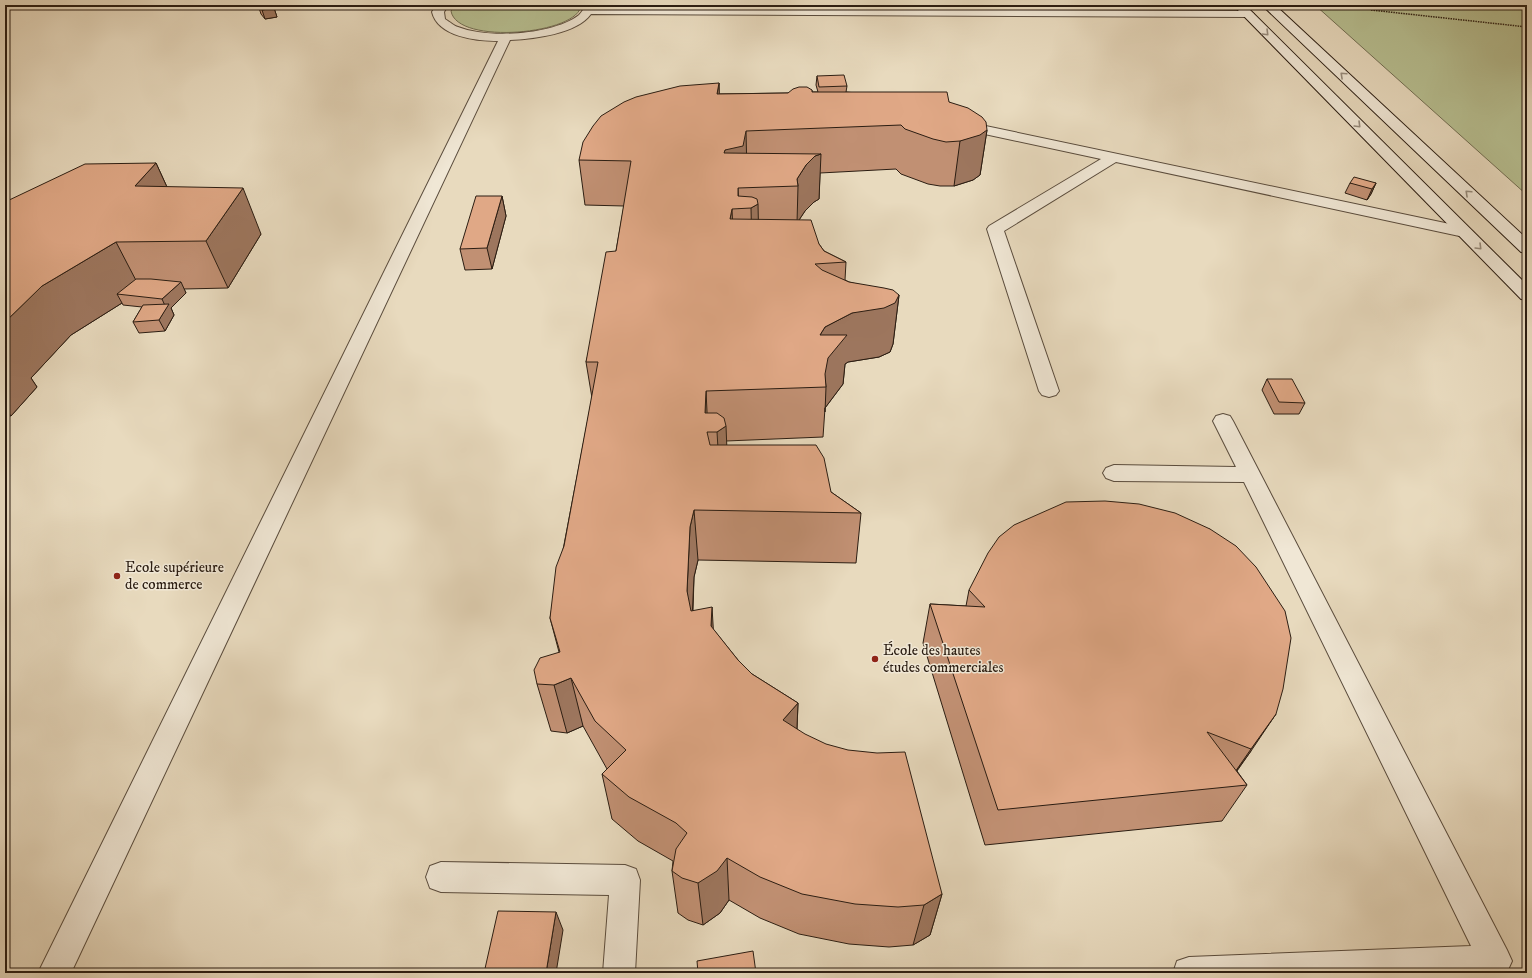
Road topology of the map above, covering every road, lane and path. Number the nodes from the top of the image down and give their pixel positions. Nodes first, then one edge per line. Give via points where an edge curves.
1 (442, 5) edge
2 (1268, 5) edge
3 (592, 8) edge
4 (1243, 10) edge
5 (1371, 10) dead end
6 (1527, 27) edge
7 (506, 37) junction
8 (946, 122) edge
9 (1114, 157) junction
10 (1464, 232) junction
11 (1527, 248) edge
12 (1527, 295) edge
13 (1049, 391) dead end
14 (1223, 421) dead end
15 (1114, 473) dead end
16 (1251, 475) junction
17 (441, 878) dead end
18 (54, 973) edge
19 (619, 973) edge
20 (1189, 973) edge

1 - 7 street via 438,12 440,20 448,27 476,35
11 -> 2 street
3 - 4 street
3 - 7 street via 575,22 550,31
4 -> 10 street
5 - 6 path
7 - 18 street
8 - 9 street
9 - 10 street
9 - 13 street via 995,229
10 -> 12 street
14 - 16 street
15 - 16 street
16 - 20 street via 1496,961
17 - 19 street via 625,880

